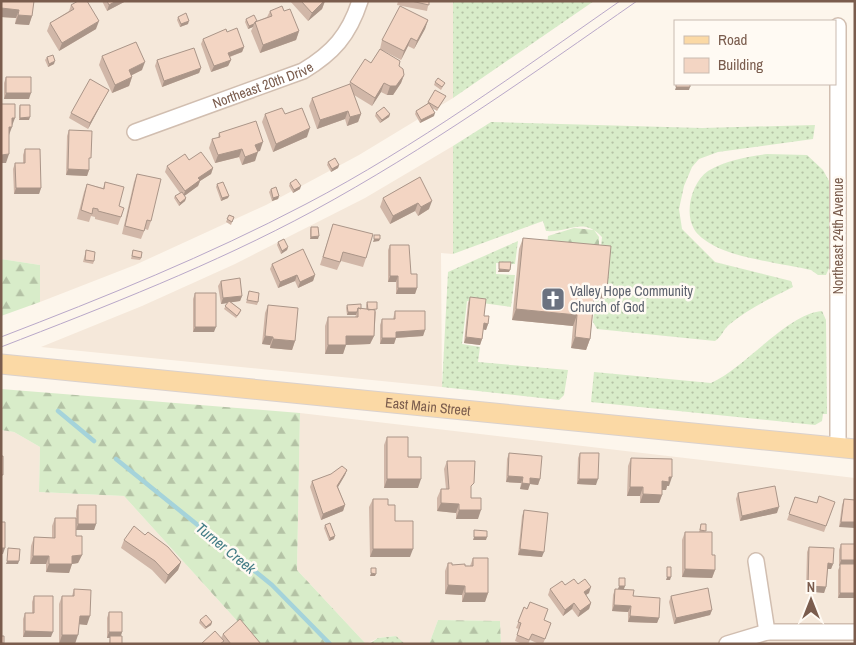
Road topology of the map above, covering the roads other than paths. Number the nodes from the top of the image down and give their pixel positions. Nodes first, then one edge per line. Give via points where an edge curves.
1 (360, 1) edge
2 (838, 26) dead end
3 (136, 132) dead end
4 (1, 364) edge
5 (846, 448) edge
6 (756, 561) dead end
7 (767, 632) junction
8 (855, 632) edge
9 (727, 644) edge

1 - 3 street, Northeast 20th Drive via 348,32 326,57 303,71
2 - 5 street, Northeast 24th Avenue
4 - 5 main road, East Main Street
6 - 7 street
7 - 8 street
7 - 9 street

